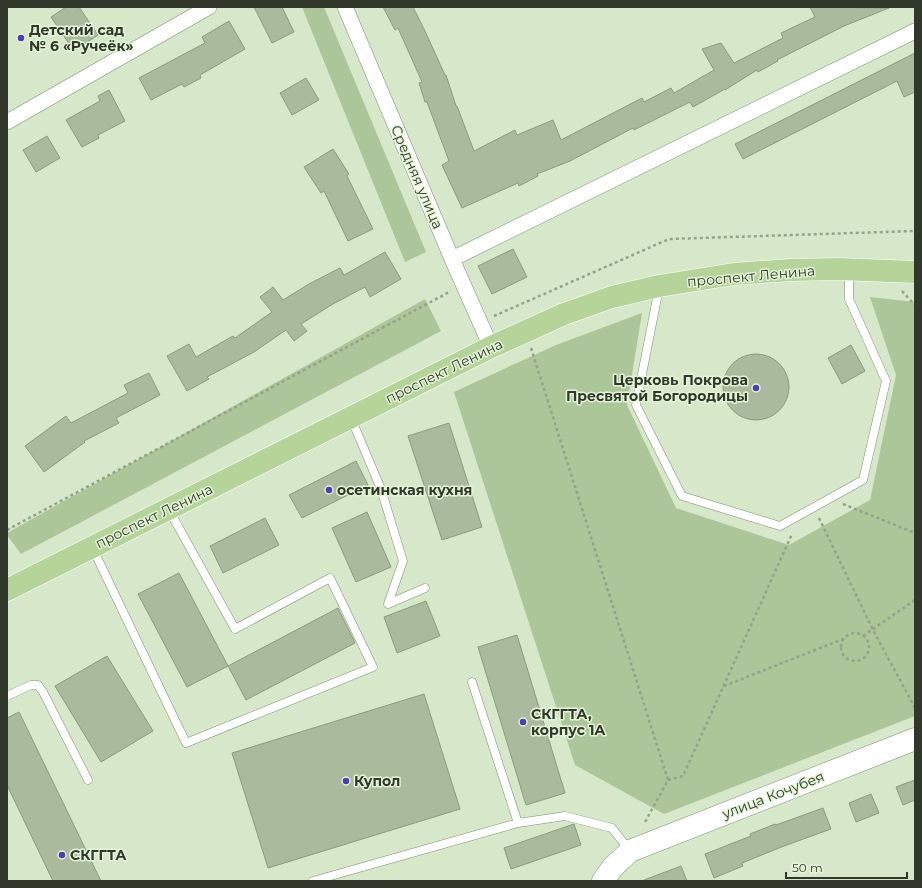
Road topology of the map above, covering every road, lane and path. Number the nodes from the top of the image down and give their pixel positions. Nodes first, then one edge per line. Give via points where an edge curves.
1 (209, 7) edge
2 (344, 7) edge
3 (915, 31) edge
4 (7, 122) edge
5 (915, 231) edge
6 (452, 259) junction
7 (849, 269) junction
8 (915, 272) edge
9 (464, 284) junction
10 (659, 286) junction
11 (481, 322) junction
12 (526, 331) junction
13 (491, 347) junction
14 (350, 418) junction
15 (830, 499) junction
16 (814, 508) junction
17 (168, 509) junction
18 (801, 515) junction
19 (7, 530) edge
20 (915, 533) edge
21 (92, 547) junction
22 (425, 588) dead end
23 (7, 590) edge
24 (915, 600) edge
25 (873, 630) junction
26 (863, 636) junction
27 (843, 639) junction
28 (472, 682) dead end
29 (723, 686) junction
30 (7, 696) edge
31 (915, 708) edge
32 (915, 739) edge
33 (88, 780) dead end
34 (668, 780) junction
35 (518, 823) junction
36 (644, 825) dead end
37 (630, 851) junction
38 (314, 881) edge
39 (603, 881) edge

1 - 4 street
2 - 6 street, Средняя улица
3 - 6 street
5 - 11 path via 669,239
6 - 9 street, Средняя улица
7 - 8 main road, проспект Ленина
7 - 10 main road, проспект Ленина via 734,274
7 - 15 lane via 849,300 886,380 863,480
9 - 11 street, Средняя улица
9 - 19 path
10 - 12 main road, проспект Ленина via 612,297
10 - 18 lane via 636,405 682,496 780,526
11 - 13 street, Средняя улица
12 - 13 main road, проспект Ленина
12 - 34 path
13 - 14 main road, проспект Ленина
14 - 17 main road, проспект Ленина
14 - 22 lane via 381,489 403,561 388,604
15 - 16 lane
15 - 20 path
16 - 18 lane
16 - 25 path
17 - 21 main road, проспект Ленина
17 - 21 lane via 235,629 330,578 373,667 186,742
18 - 29 path
21 - 23 main road, проспект Ленина
24 - 25 path
25 - 26 path
25 - 31 path
26 - 27 path via 854,633
26 - 27 path via 868,644 867,654 855,662 843,656 840,648
27 - 29 path
28 - 35 lane
29 - 34 path via 683,776
30 - 33 lane via 31,685 38,685
32 - 37 street, улица Кочубея
34 - 36 path
35 - 37 lane via 565,816 612,828
35 - 38 lane
37 - 39 street via 612,868

